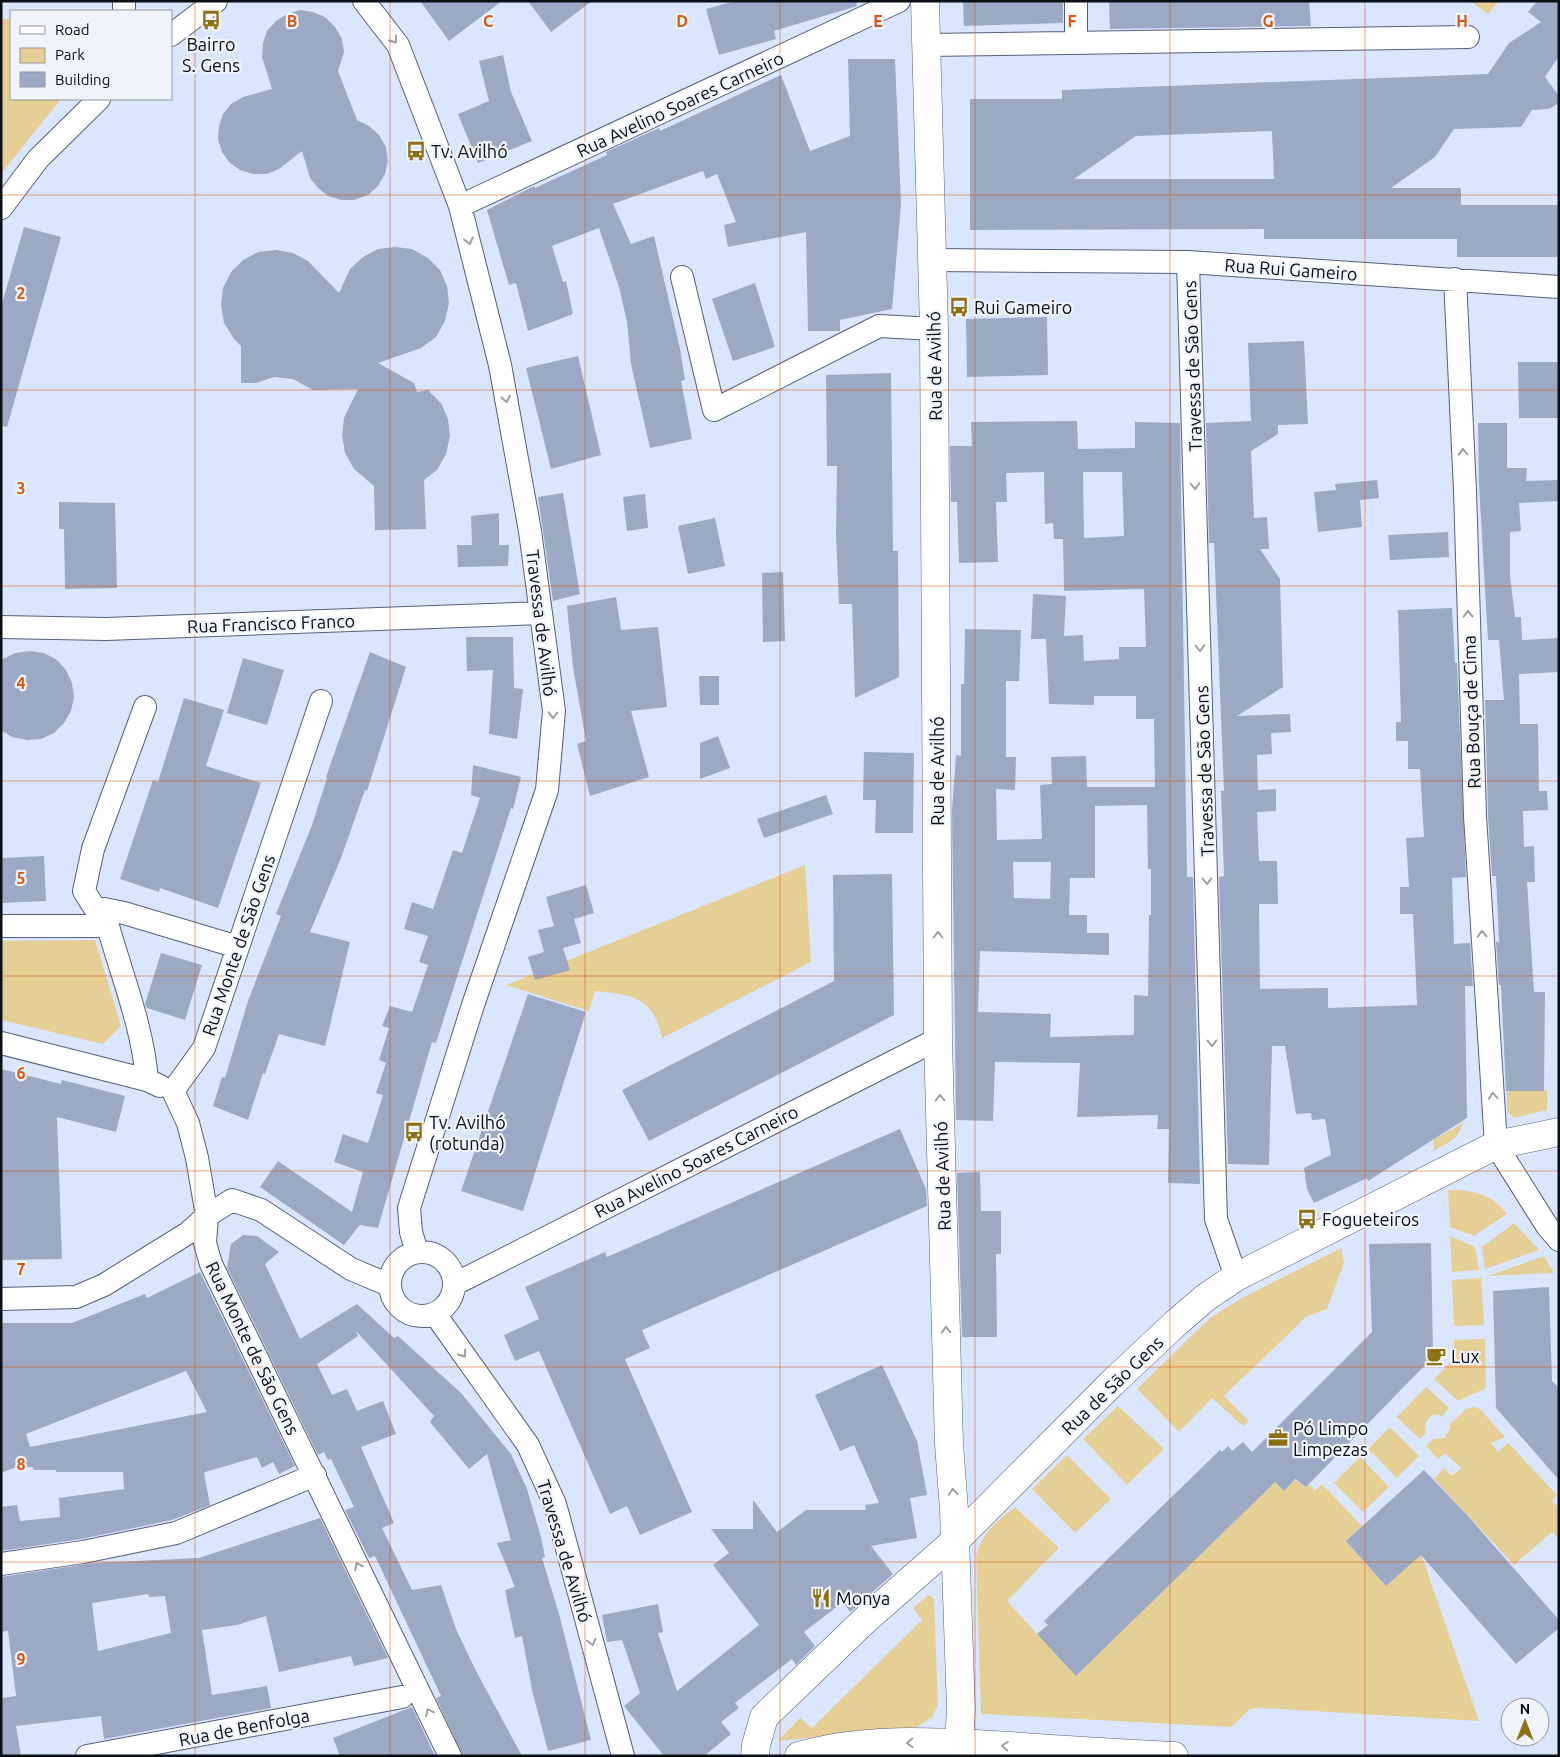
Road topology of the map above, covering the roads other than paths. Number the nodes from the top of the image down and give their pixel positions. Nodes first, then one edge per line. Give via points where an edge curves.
1 (216, 1) edge
2 (364, 1) edge
3 (899, 1) edge
4 (925, 1) edge
5 (1076, 1) edge
6 (172, 34) edge
7 (1468, 37) dead end
8 (1076, 42) junction
9 (926, 45) junction
10 (98, 100) edge
11 (460, 206) junction
12 (1, 208) edge
13 (933, 260) junction
14 (1188, 262) junction
15 (682, 277) dead end
16 (1455, 279) junction
17 (1559, 287) edge
18 (934, 329) junction
19 (541, 614) junction
20 (1, 627) edge
21 (320, 701) dead end
22 (145, 707) dead end
23 (116, 919) junction
24 (1, 926) edge
25 (238, 947) junction
26 (938, 1039) junction
27 (1, 1043) edge
28 (146, 1080) junction
29 (172, 1091) junction
30 (1559, 1132) edge
31 (1496, 1144) junction
32 (207, 1216) junction
33 (1559, 1240) edge
34 (416, 1252) junction
35 (1236, 1277) junction
36 (455, 1284) junction
37 (389, 1285) junction
38 (1, 1299) edge
39 (435, 1314) junction
40 (315, 1475) junction
41 (955, 1541) junction
42 (1, 1564) edge
43 (402, 1698) dead end
44 (959, 1750) edge
45 (87, 1756) edge
46 (450, 1756) edge
47 (623, 1756) edge
48 (755, 1756) edge
49 (799, 1756) edge
50 (1174, 1756) edge

1 - 6 street
2 -> 11 street, Travessa de Avilhó via 398,45
3 - 11 street, Rua Avelino Soares Carneiro
4 - 9 street, Rua de Avilhó
5 - 8 street
7 - 8 street
8 - 9 street
9 - 13 street, Rua de Avilhó
10 - 12 street via 38,159
11 -> 19 street, Travessa de Avilhó via 500,365 530,531
13 - 14 street, Rua Rui Gameiro
13 - 18 street, Rua de Avilhó
14 - 16 street, Rua Rui Gameiro
14 -> 35 street, Travessa de São Gens via 1216,1219
15 - 18 street via 714,410 879,326
16 - 17 street, Rua Rui Gameiro
31 -> 16 street, Rua Bouça de Cima via 1475,816
26 -> 18 street, Rua de Avilhó
19 - 20 street, Rua Francisco Franco via 106,629
19 -> 34 street, Travessa de Avilhó via 554,711 547,790 473,1004 416,1184 410,1208
21 - 25 street, Rua Monte de São Gens
22 - 23 street via 93,849 84,891 94,907
23 - 24 street
23 - 25 street
23 - 28 street via 145,1060
25 - 29 street, Rua Monte de São Gens via 204,1048
26 - 36 street, Rua Avelino Soares Carneiro
41 -> 26 street, Rua de Avilhó via 949,1444
27 - 28 street
28 - 29 street
29 - 32 street, Rua Monte de São Gens via 188,1123
30 - 31 street, Rua de São Gens
31 - 33 street
31 - 35 street, Rua de São Gens
32 - 37 street via 232,1200 261,1210 351,1269
32 - 38 street via 188,1232 104,1285 76,1297
32 - 40 street, Rua Monte de São Gens via 205,1244 211,1264
34 - 36 street via 426,1252 443,1260 449,1266
34 - 37 street via 398,1263
35 - 41 street, Rua de São Gens via 1190,1310 1126,1370
36 - 39 street via 449,1302
37 - 39 street via 396,1303 404,1311 424,1317
39 -> 47 street, Travessa de Avilhó via 528,1445 542,1473 555,1504
40 - 42 street via 176,1533
46 -> 40 street, Rua Monte de São Gens
41 - 44 street, Rua de Avilhó via 961,1709
41 - 48 street, Rua de São Gens via 864,1621 764,1717
43 - 45 street, Rua de Benfolga
44 -> 49 street via 873,1744 823,1749
50 -> 44 street

